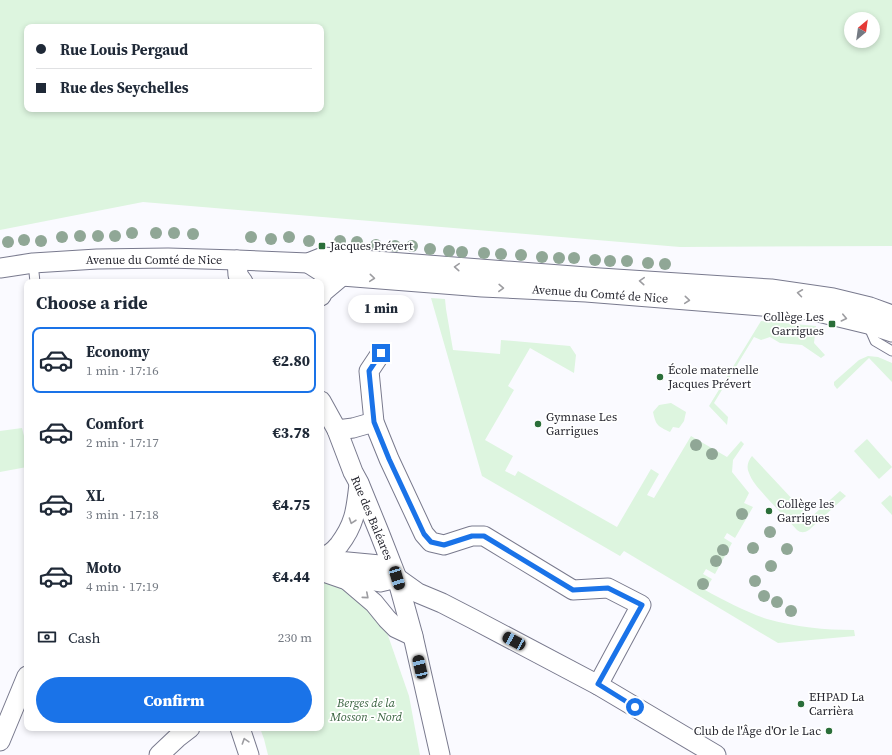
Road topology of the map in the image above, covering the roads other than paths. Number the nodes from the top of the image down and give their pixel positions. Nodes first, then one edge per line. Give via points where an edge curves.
1 (237, 260) junction
2 (33, 263) junction
3 (308, 263) junction
4 (0, 268) edge
5 (342, 276) junction
6 (35, 279) edge
7 (241, 279) edge
8 (324, 292) edge
9 (892, 315) edge
10 (868, 324) junction
11 (892, 332) edge
12 (892, 351) edge
13 (381, 353) dead end
14 (324, 406) edge
15 (374, 422) junction
16 (337, 430) junction
17 (359, 483) junction
18 (324, 560) edge
19 (324, 562) edge
20 (324, 563) edge
21 (397, 578) junction
22 (347, 580) junction
23 (413, 636) junction
24 (24, 683) edge
25 (598, 684) junction
26 (186, 731) edge
27 (241, 731) edge
28 (0, 741) edge
29 (159, 755) edge
30 (249, 755) edge
31 (440, 755) edge
32 (716, 755) edge

1 - 2 street, Avenue du Comté de Nice via 97,259
1 - 3 street, Avenue du Comté de Nice
1 - 7 street via 238,275
2 - 4 street, Avenue du Comté de Nice
2 - 6 lane
3 - 5 street, Avenue du Comté de Nice via 322,272
9 -> 3 street, Avenue du Comté de Nice via 833,298 771,289 323,257
5 - 8 street
5 -> 10 street, Avenue du Comté de Nice via 810,310
10 - 11 street, Avenue du Comté de Nice
10 - 12 lane via 874,341
13 - 15 street via 369,371
14 - 16 street, Rue des Baléares
15 - 16 street
15 - 25 street via 424,534 431,542 444,545 472,536 484,536 573,590 608,588 642,605
16 - 17 street, Rue des Baléares
17 -> 18 street via 351,526 344,539
17 - 21 street, Rue des Baléares
19 - 21 street via 380,565
20 - 22 street
21 - 22 street via 380,582 357,578
21 - 23 street, Rue des Baléares
21 - 25 street via 418,592
22 -> 23 street via 374,603 396,628
23 - 31 street, Rue des Baléares
24 - 28 street
25 - 32 street
26 - 29 street
30 -> 27 street

